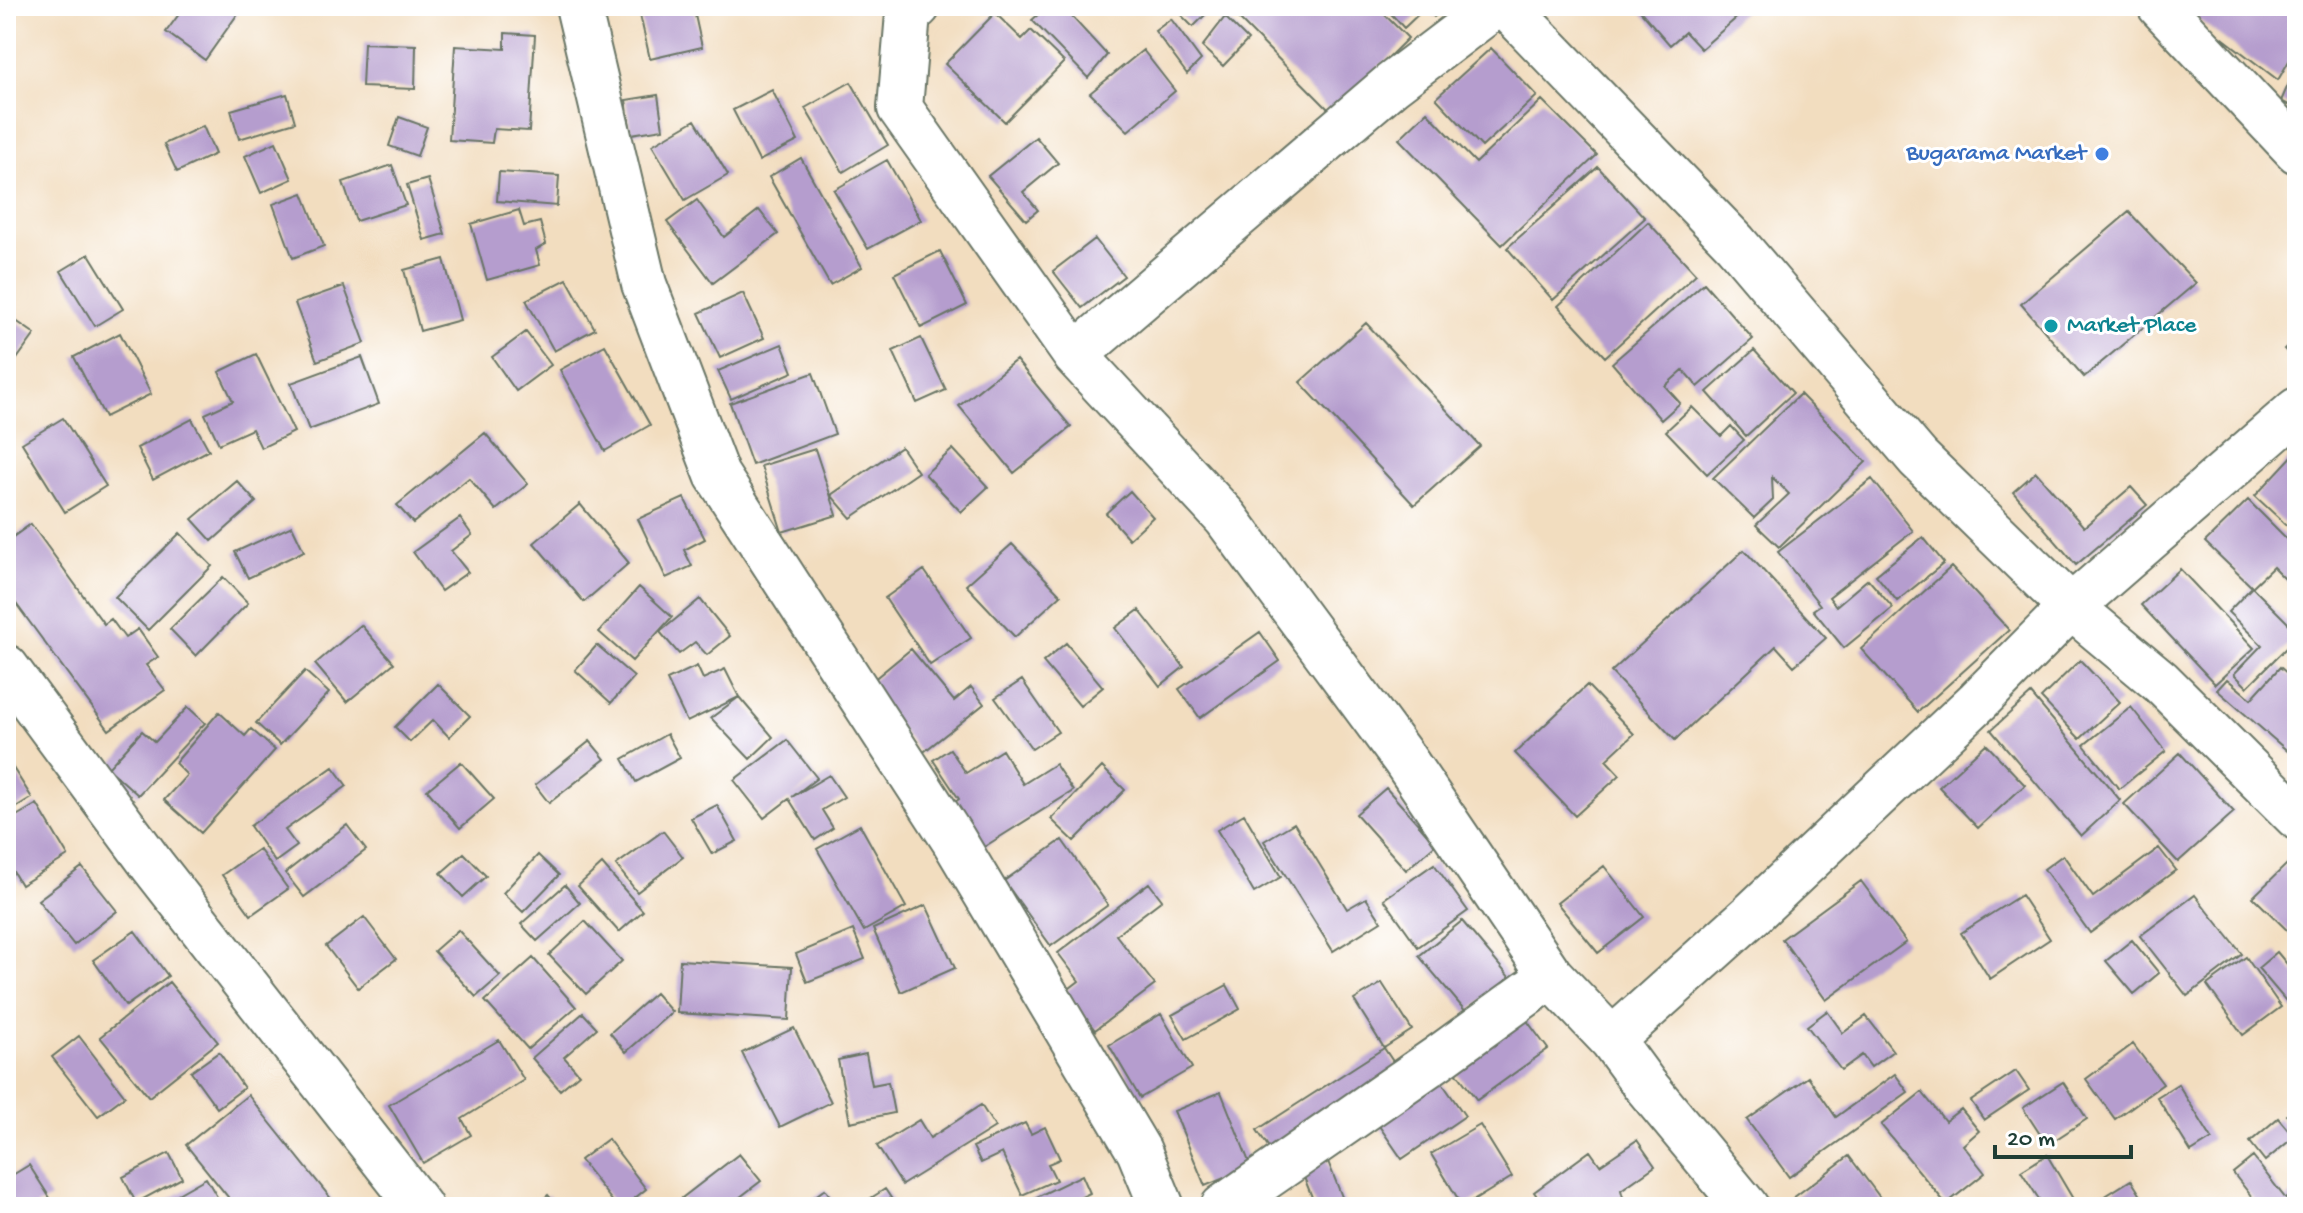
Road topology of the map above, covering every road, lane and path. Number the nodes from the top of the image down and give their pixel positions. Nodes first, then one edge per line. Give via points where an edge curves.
1 (578, 6) edge
2 (918, 6) edge
3 (1495, 6) edge
4 (1506, 6) edge
5 (2160, 6) edge
6 (2297, 151) edge
7 (1075, 355) junction
8 (2297, 410) edge
9 (2071, 607) junction
10 (6, 667) edge
11 (2297, 817) edge
12 (1551, 976) junction
13 (1612, 1040) junction
14 (420, 1207) edge
15 (1162, 1207) edge
16 (1223, 1207) edge
17 (1746, 1207) edge

1 - 15 street via 644,284 717,475 953,839 1139,1151
2 - 7 street via 908,14 900,108
3 - 7 street via 1391,85
4 - 9 street via 1735,243 1918,458
5 - 6 street
7 - 12 street via 1226,518 1404,759
8 - 9 street
9 - 11 street via 2161,682
9 - 13 street via 1833,838
10 - 14 street via 153,866
12 - 13 street
12 - 16 street
13 - 17 street

